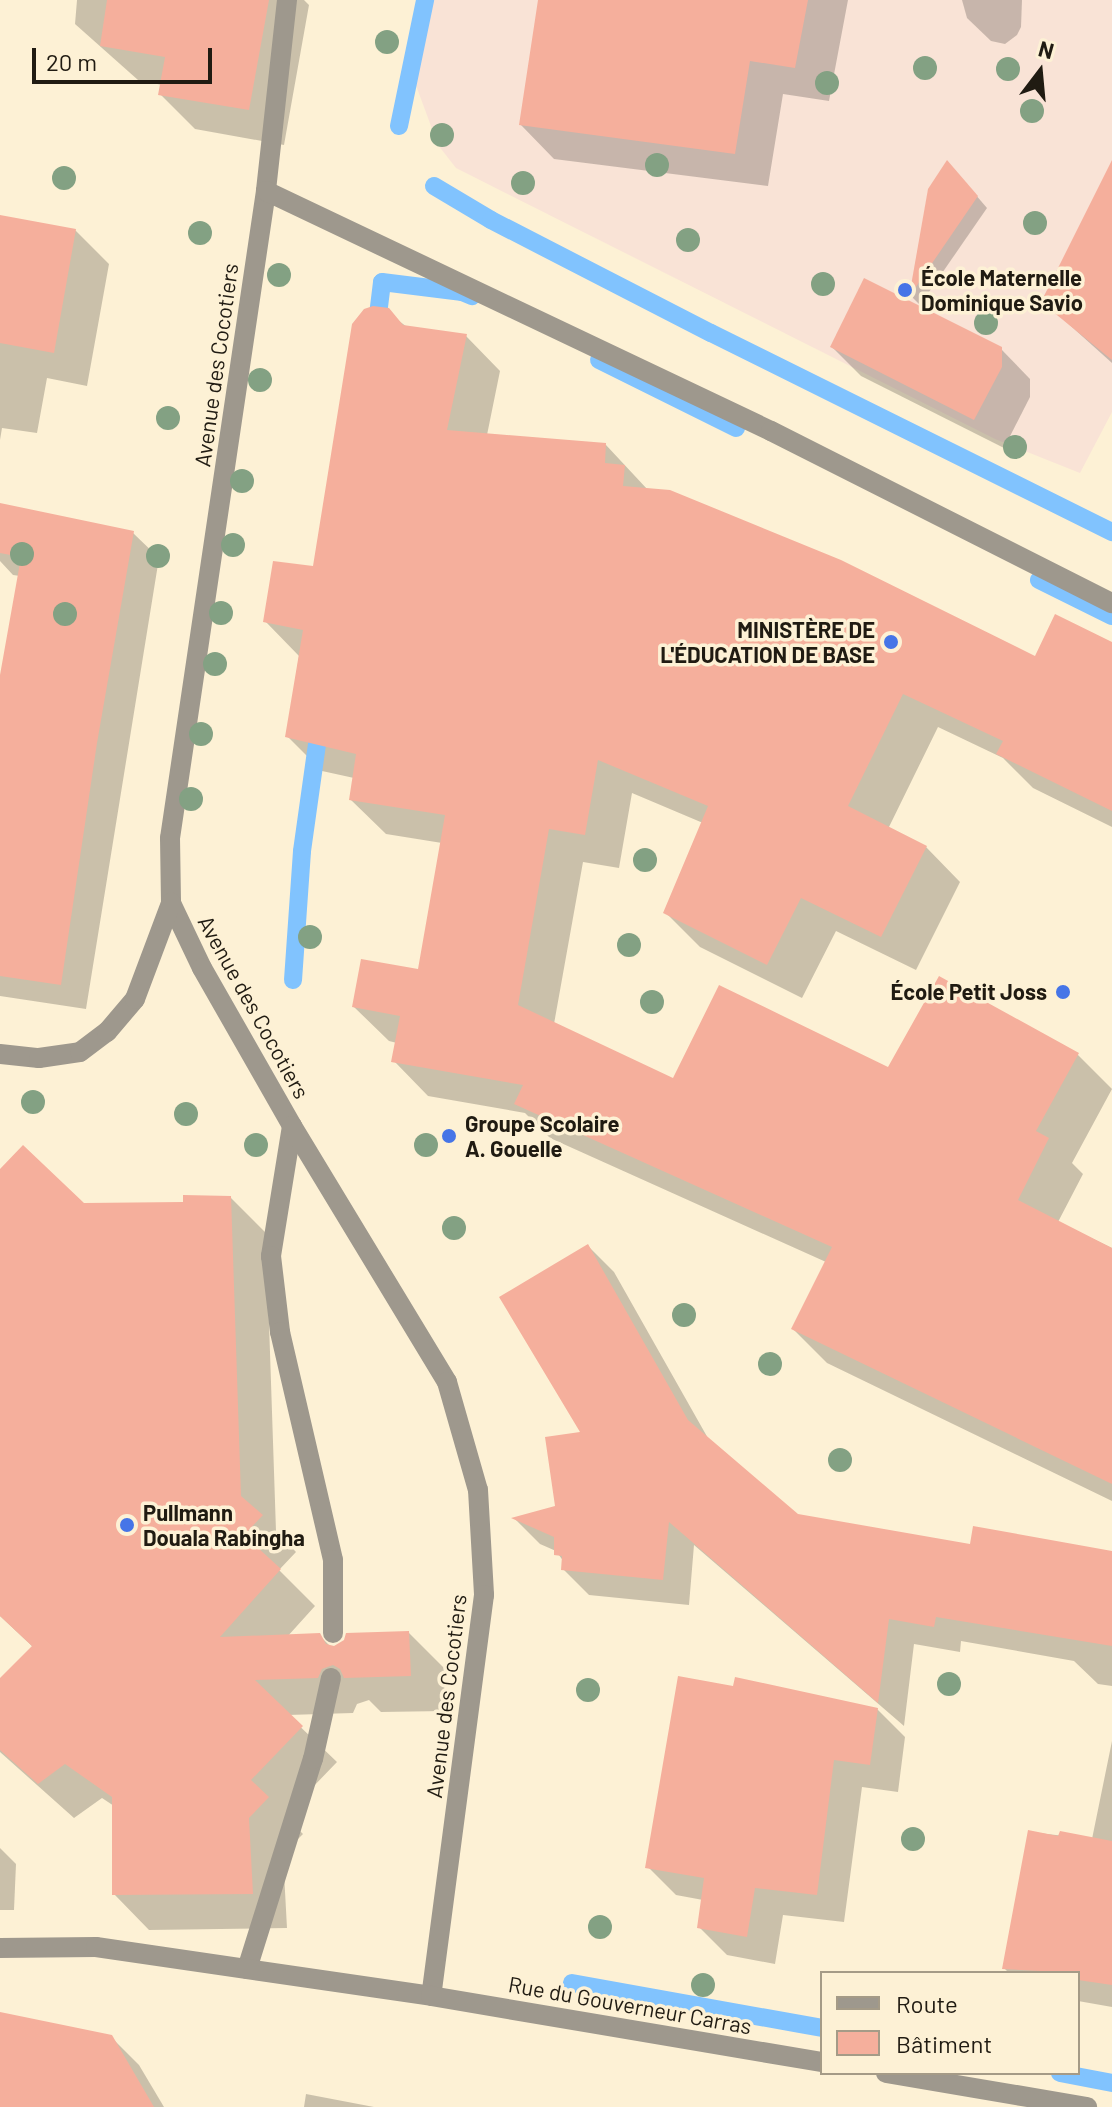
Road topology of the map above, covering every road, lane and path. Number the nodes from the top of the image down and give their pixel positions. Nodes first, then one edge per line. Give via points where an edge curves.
1 (287, 0) edge
2 (266, 191) junction
3 (1112, 603) edge
4 (171, 903) junction
5 (0, 1054) edge
6 (292, 1126) junction
7 (333, 1633) dead end
8 (331, 1678) dead end
9 (0, 1948) edge
10 (247, 1969) junction
11 (431, 1996) junction
12 (820, 2062) edge
13 (898, 2075) edge
14 (1087, 2107) edge

1 - 2 street, Avenue des Cocotiers
2 - 3 street via 771,431
2 - 4 street, Avenue des Cocotiers via 170,838
4 - 5 street via 135,999 107,1032 80,1052 39,1058
4 - 6 street, Avenue des Cocotiers
6 - 7 street via 271,1256 280,1332 333,1560
6 - 11 street, Avenue des Cocotiers via 447,1382 478,1490 484,1595
8 - 10 street via 313,1759
9 - 10 street, Rue du Gouverneur Carras via 96,1947
10 - 11 street, Rue du Gouverneur Carras
11 - 12 street, Rue du Gouverneur Carras
13 - 14 street

